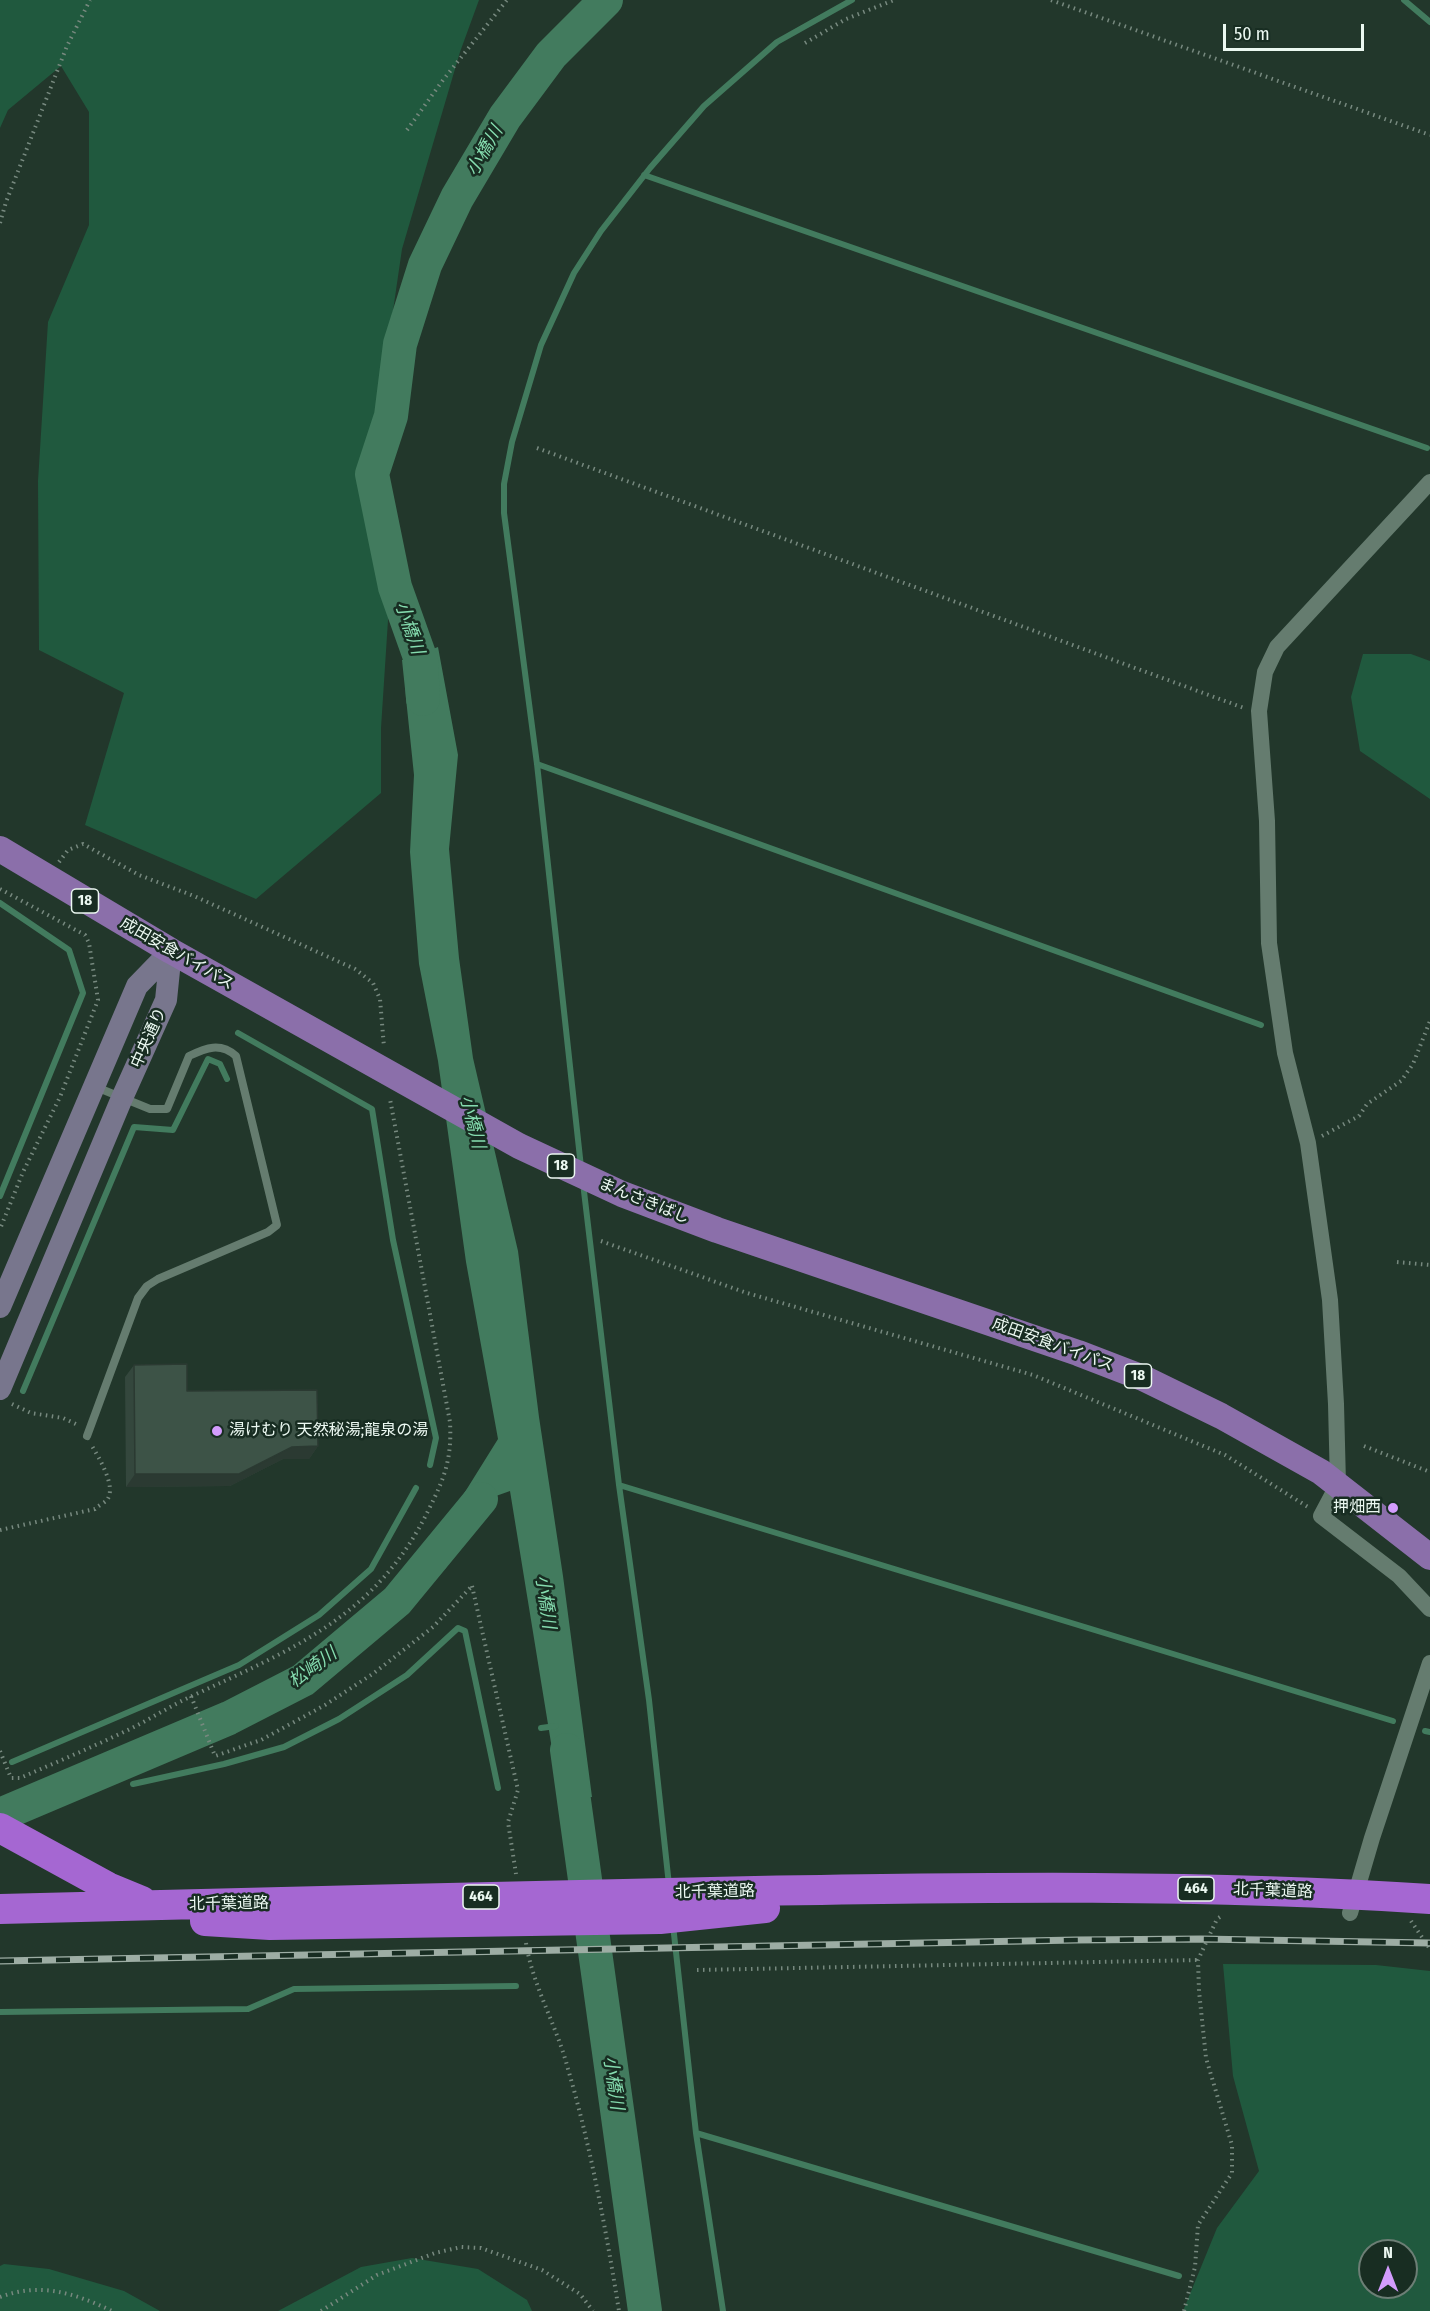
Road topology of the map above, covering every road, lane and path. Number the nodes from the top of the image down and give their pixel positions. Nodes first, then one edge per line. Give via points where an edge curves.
1 (90, 0) edge
2 (507, 0) edge
3 (894, 0) edge
4 (1051, 0) edge
5 (806, 44) dead end
6 (407, 130) dead end
7 (1430, 135) edge
8 (0, 223) edge
9 (537, 448) dead end
10 (1430, 482) edge
11 (1259, 711) junction
12 (0, 849) edge
13 (48, 879) junction
14 (0, 889) edge
15 (171, 951) junction
16 (1430, 1021) edge
17 (325, 1039) joint
18 (384, 1054) dead end
19 (93, 1086) junction
20 (389, 1096) dead end
21 (122, 1098) junction
22 (1308, 1143) junction
23 (0, 1229) edge
24 (601, 1241) dead end
25 (812, 1262) joint
26 (1397, 1262) dead end
27 (1430, 1265) edge
28 (0, 1307) edge
29 (4, 1396) edge
30 (87, 1436) junction
31 (1364, 1446) dead end
32 (1430, 1472) edge
33 (1338, 1484) junction
34 (1321, 1516) junction
35 (0, 1530) edge
36 (1430, 1557) edge
37 (1430, 1609) edge
38 (1430, 1663) edge
39 (191, 1696) junction
40 (0, 1751) edge
41 (0, 1828) edge
42 (517, 1879) dead end
43 (962, 1887) junction
44 (1430, 1899) edge
45 (0, 1909) edge
46 (1231, 1910) dead end
47 (1350, 1913) dead end
48 (525, 1937) dead end
49 (1198, 1960) junction
50 (697, 1970) dead end
51 (0, 2297) edge
52 (112, 2311) edge
53 (321, 2311) edge
54 (593, 2311) edge
55 (619, 2311) edge
56 (1184, 2311) edge

1 - 8 path via 63,57
2 - 6 path
3 - 5 path via 846,19
4 - 7 path
9 - 11 path
10 - 11 street via 1277,647 1265,672
11 - 22 street via 1267,820 1269,943 1284,1053
12 - 13 main road, 成田安食バイパス / 18
13 - 15 main road, 成田安食バイパス / 18
13 - 18 path via 68,850 83,844 139,875 355,969 374,982 380,999
14 - 23 path via 85,935 99,1000 60,1098
15 - 17 main road, 成田安食バイパス / 18
15 - 19 street, 中央通り via 137,986
15 - 21 street, 中央通り via 166,1000
16 - 22 path via 1413,1064 1401,1082 1367,1104 1359,1116
17 - 25 main road, まんさきばし / 18 via 519,1146 602,1185
19 - 21 lane
19 - 28 street, 中央通り
20 - 39 path via 450,1422 452,1445 444,1478 403,1555 349,1612 306,1641
21 - 29 street, 中央通り
21 - 30 lane via 150,1109 167,1109 189,1056 207,1048 228,1049 236,1056 276,1225 268,1233 147,1286 138,1298
22 - 33 street via 1330,1300
24 - 34 path via 747,1293 1033,1375 1225,1455
25 - 33 main road, 成田安食バイパス / 18 via 1143,1378 1221,1416
26 - 27 path
29 - 30 path via 32,1413 72,1422 82,1427
30 - 35 path via 104,1464 111,1489 107,1500 95,1509
31 - 32 path
33 - 34 street
33 - 36 main road, 成田安食バイパス / 18
34 - 37 street via 1399,1576
38 - 47 street
39 - 40 path via 20,1779 10,1778
39 - 42 path via 215,1756 261,1740 374,1673 433,1626 472,1586 518,1790 508,1822
41 - 43 highway via 108,1887 148,1904 178,1916 230,1923 660,1919
43 - 44 highway, 北千葉道路 / 464 via 1167,1888
43 - 45 highway, 北千葉道路 / 464
46 - 49 path via 1217,1918
48 - 55 path via 529,1960 568,2067 606,2231
49 - 50 path
49 - 56 path via 1206,2058 1232,2145 1232,2172 1198,2225 1195,2267
51 - 52 path via 19,2290 57,2290
53 - 54 path via 377,2275 461,2247 481,2248 542,2270 580,2294

